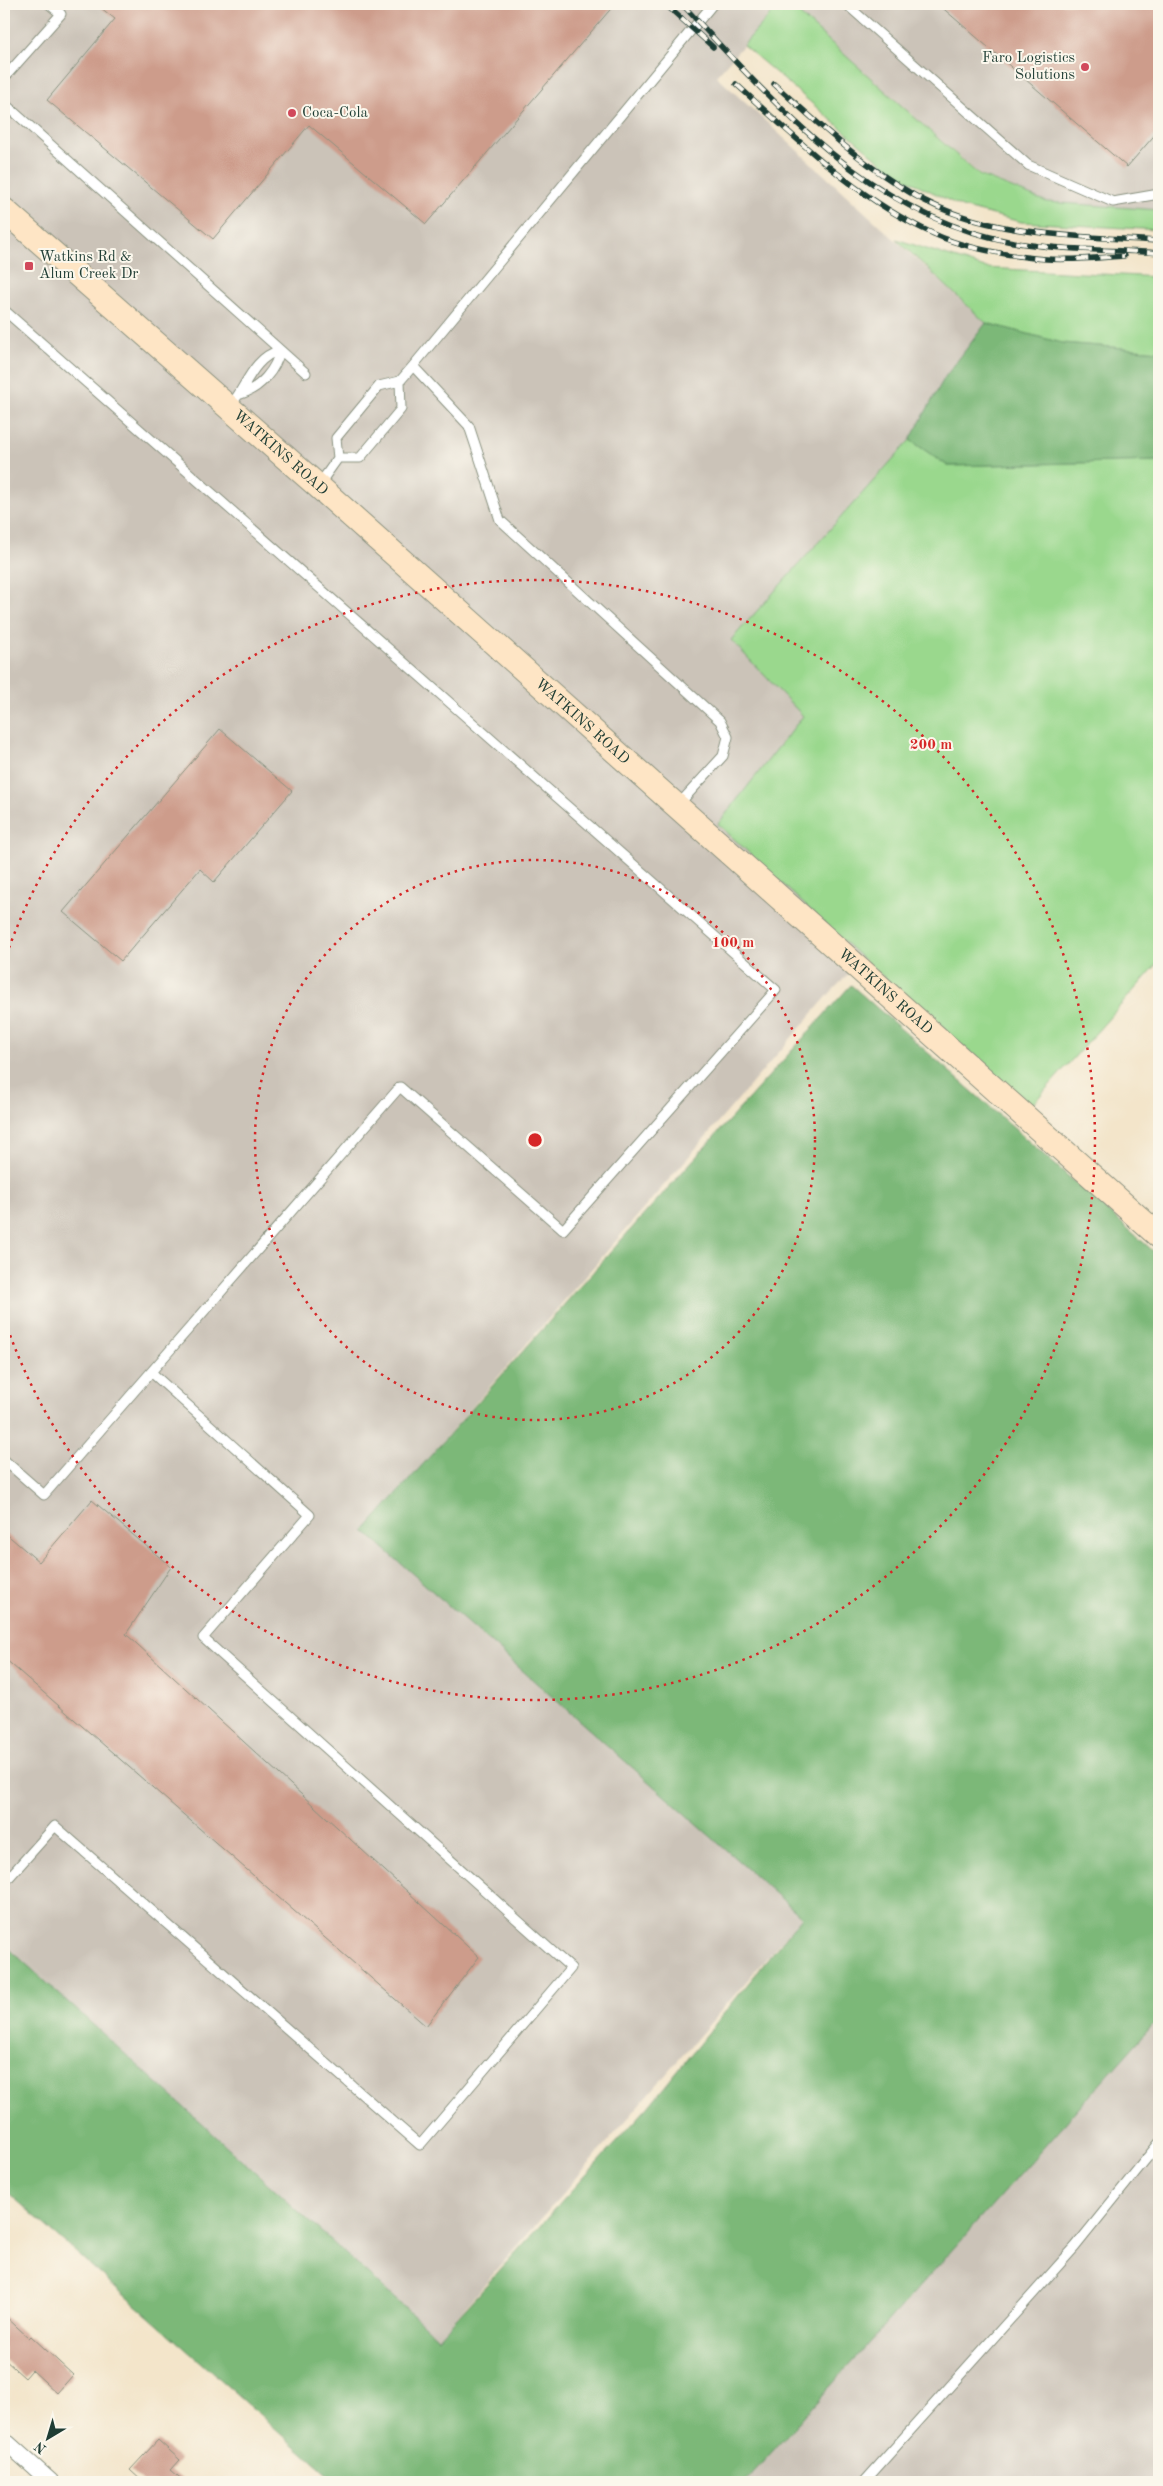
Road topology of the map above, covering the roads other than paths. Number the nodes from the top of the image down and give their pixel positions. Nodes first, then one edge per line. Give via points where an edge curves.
1 (49, 4) edge
2 (713, 4) edge
3 (846, 4) edge
4 (4, 78) edge
5 (4, 103) edge
6 (1159, 194) edge
7 (4, 210) edge
8 (4, 310) edge
9 (280, 350) junction
10 (413, 366) junction
11 (306, 373) dead end
12 (400, 381) junction
13 (235, 401) junction
14 (338, 458) junction
15 (318, 486) junction
16 (677, 805) junction
17 (1159, 1236) edge
18 (151, 1372) junction
19 (4, 1460) edge
20 (4, 1883) edge
21 (1159, 2143) edge
22 (4, 2440) edge
23 (51, 2482) edge
24 (864, 2482) edge

1 - 4 lane via 61,14
2 - 10 lane
3 - 6 lane via 1028,165 1113,202
5 - 9 lane
7 - 13 street, WATKINS ROAD
8 - 18 lane via 776,990 563,1230 400,1087
9 - 11 lane
9 - 13 lane via 268,353 244,381
9 - 13 lane via 278,362 255,390
10 - 12 lane
10 - 16 lane via 469,426 500,520 720,721 728,737 724,756
12 - 14 lane via 379,386 336,438
12 - 14 lane via 401,409 360,458
13 - 15 street, WATKINS ROAD
14 - 15 lane
15 - 16 street, WATKINS ROAD
16 - 17 street, WATKINS ROAD
18 - 19 lane via 44,1494
18 - 20 lane via 310,1515 203,1638 571,1968 420,2145 55,1826
21 - 24 lane via 1075,2247
22 - 23 street

